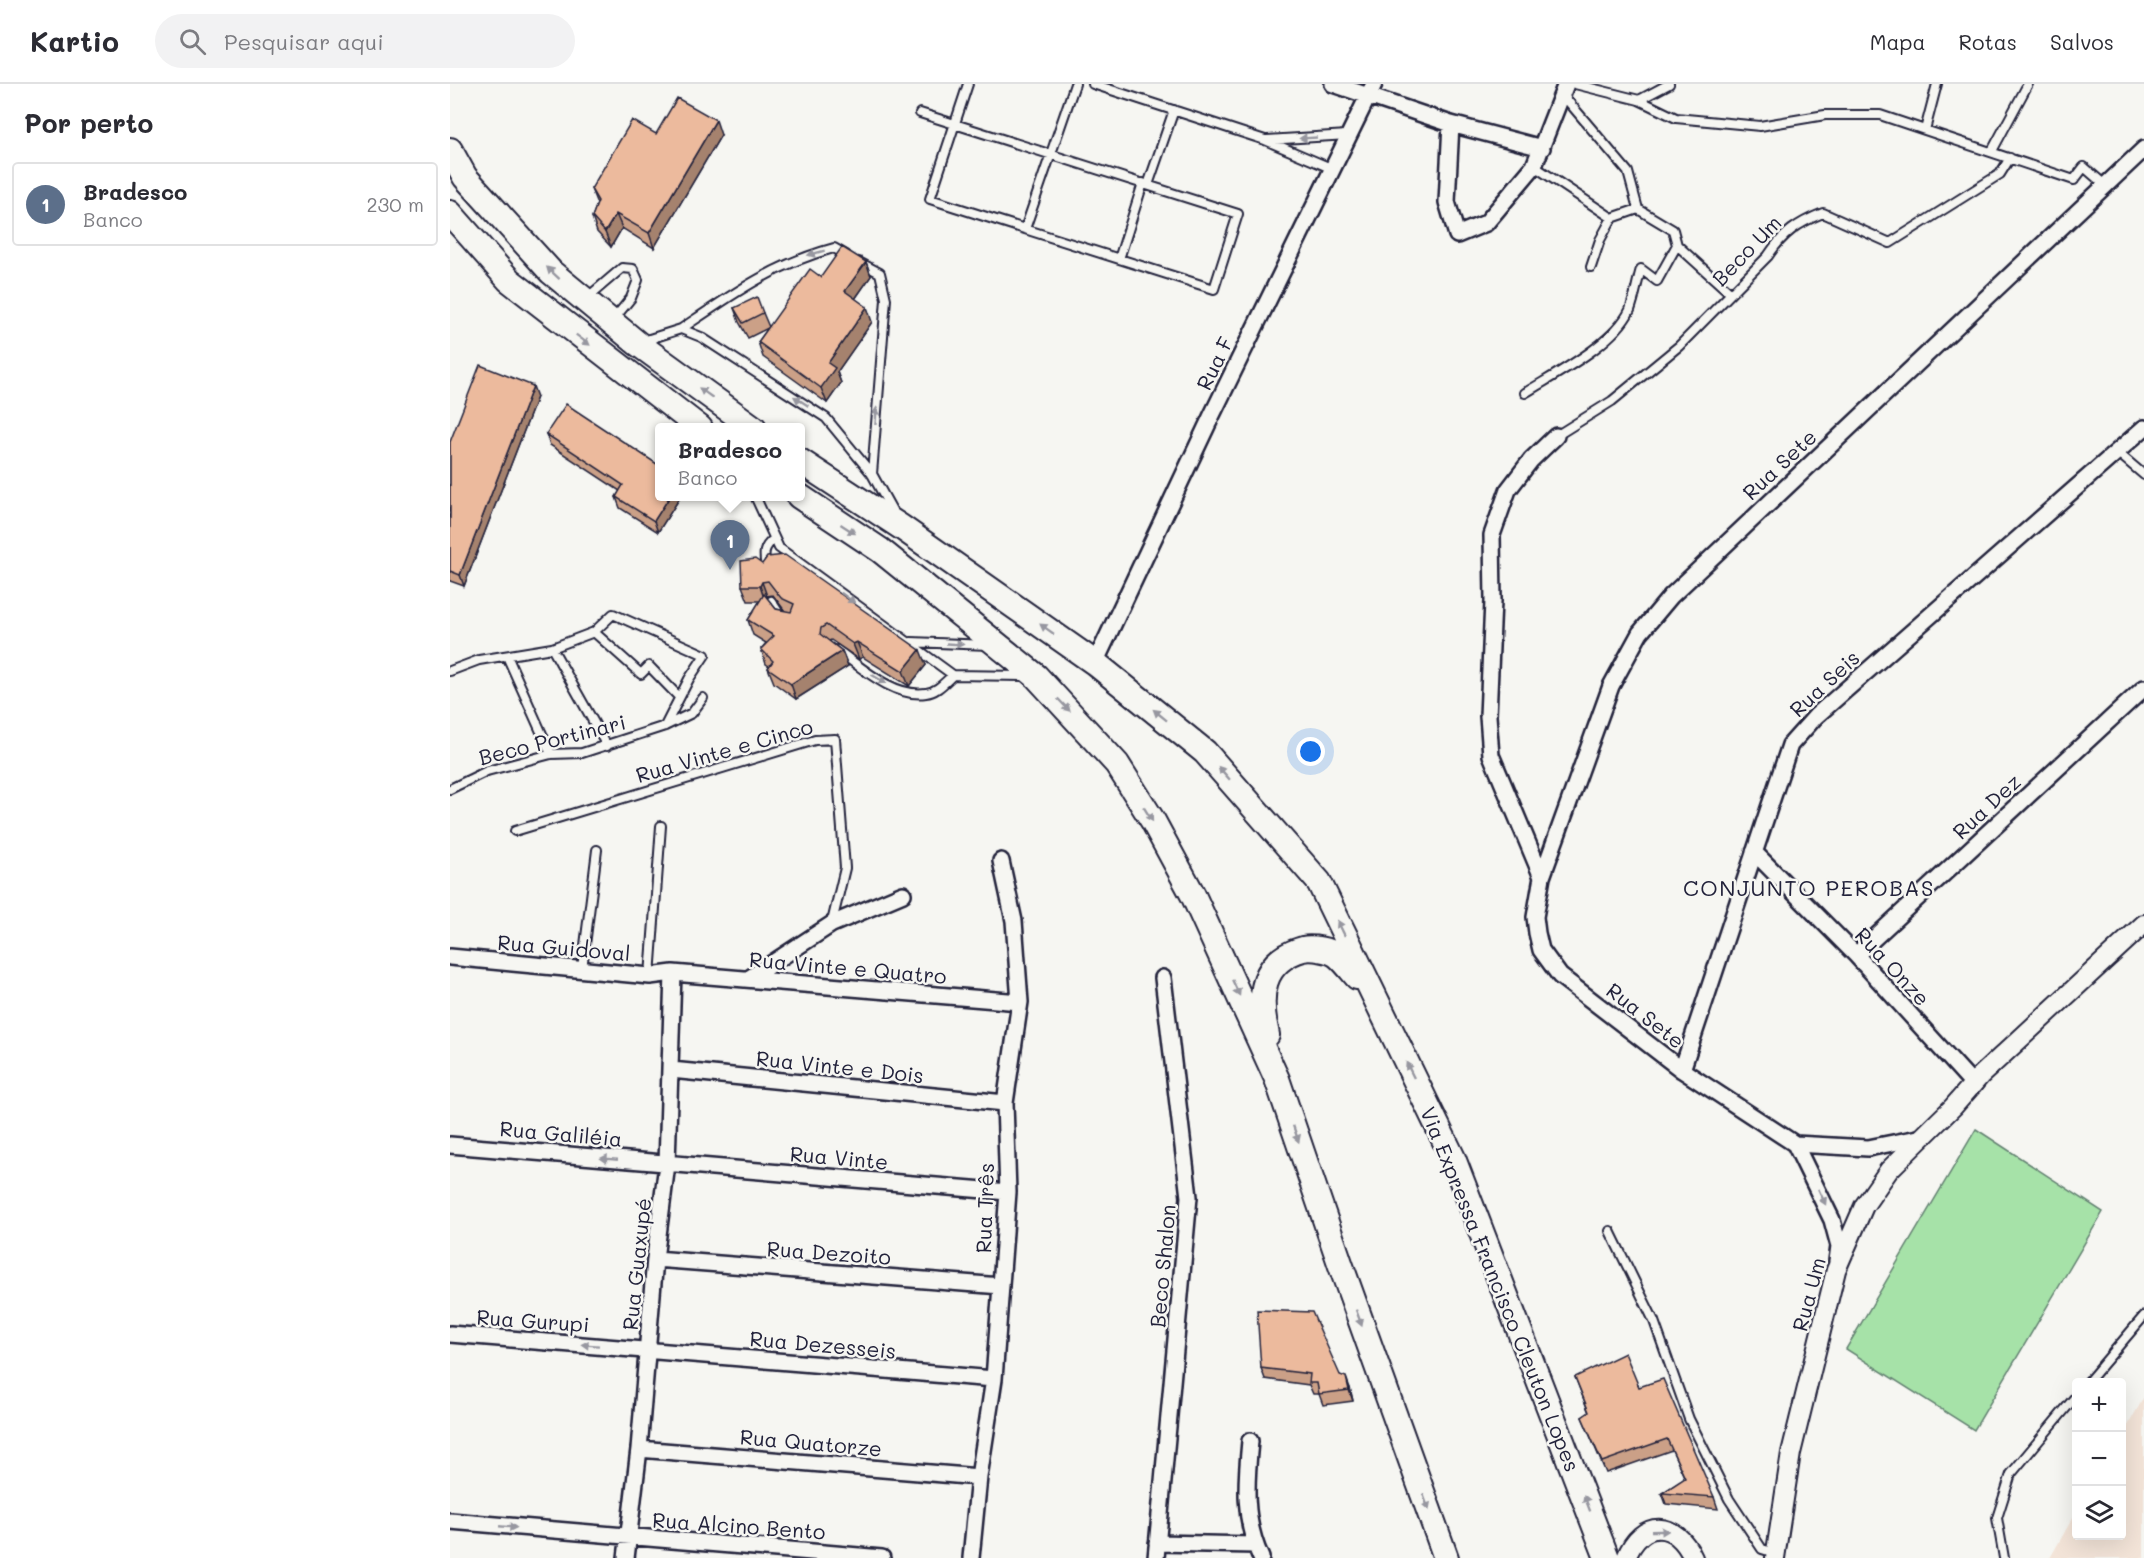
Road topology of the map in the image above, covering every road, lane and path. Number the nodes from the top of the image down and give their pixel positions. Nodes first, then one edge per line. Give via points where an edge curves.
1 (968, 84) edge
2 (1075, 84) edge
3 (1093, 84) edge
4 (1333, 84) edge
5 (1575, 84) edge
6 (1669, 84) edge
7 (1937, 84) edge
8 (2028, 84) edge
9 (1564, 89) edge
10 (1372, 90) edge
11 (1639, 100) junction
12 (1174, 110) junction
13 (920, 113) dead end
14 (955, 124) junction
15 (1450, 124) junction
16 (1925, 130) junction
17 (1351, 135) junction
18 (1265, 140) junction
19 (1542, 148) junction
20 (2144, 149) edge
21 (450, 150) edge
22 (1992, 151) junction
23 (1050, 154) junction
24 (2010, 158) junction
25 (1534, 166) junction
26 (1333, 169) junction
27 (1145, 184) junction
28 (2106, 186) junction
29 (1638, 209) junction
30 (450, 213) edge
31 (1612, 218) junction
32 (1025, 229) junction
33 (1677, 245) junction
34 (1119, 259) junction
35 (1591, 267) dead end
36 (1730, 293) junction
37 (584, 300) junction
38 (611, 322) junction
39 (681, 329) junction
40 (637, 343) junction
41 (1525, 393) dead end
42 (694, 423) edge
43 (747, 423) edge
44 (2144, 428) edge
45 (1556, 436) joint
46 (2117, 452) junction
47 (805, 463) edge
48 (872, 474) junction
49 (2144, 475) edge
50 (805, 500) edge
51 (756, 501) edge
52 (902, 527) junction
53 (774, 539) junction
54 (766, 573) edge
55 (771, 601) edge
56 (794, 621) edge
57 (594, 632) junction
58 (909, 641) junction
59 (831, 646) edge
60 (1000, 646) junction
61 (552, 648) junction
62 (507, 656) junction
63 (1095, 663) junction
64 (450, 671) edge
65 (953, 675) junction
66 (1036, 676) junction
67 (2144, 688) edge
68 (679, 697) junction
69 (703, 698) dead end
70 (665, 726) junction
71 (607, 746) junction
72 (551, 754) junction
73 (450, 789) edge
74 (661, 826) dead end
75 (515, 831) dead end
76 (597, 850) dead end
77 (1754, 852) junction
78 (1001, 861) dead end
79 (1542, 877) junction
80 (903, 894) dead end
81 (832, 924) junction
82 (2144, 924) edge
83 (2144, 937) edge
84 (1856, 955) junction
85 (450, 957) edge
86 (582, 969) junction
87 (673, 973) junction
88 (650, 976) junction
89 (1163, 978) dead end
90 (748, 980) junction
91 (1376, 999) junction
92 (1020, 1002) junction
93 (1682, 1070) junction
94 (671, 1071) junction
95 (1277, 1079) junction
96 (1974, 1085) junction
97 (1005, 1103) junction
98 (1923, 1137) junction
99 (1795, 1144) junction
100 (450, 1145) edge
101 (667, 1164) junction
102 (1008, 1191) junction
103 (1610, 1231) dead end
104 (655, 1260) junction
105 (1836, 1270) junction
106 (1001, 1286) junction
107 (2144, 1316) edge
108 (450, 1334) edge
109 (648, 1350) junction
110 (2092, 1378) edge
111 (994, 1379) junction
112 (2072, 1401) edge
113 (1250, 1442) dead end
114 (639, 1449) junction
115 (979, 1477) junction
116 (450, 1521) edge
117 (628, 1538) junction
118 (1157, 1550) edge
119 (1258, 1552) edge
120 (1775, 1556) edge
121 (626, 1558) edge
122 (882, 1558) edge
123 (971, 1558) edge
124 (1446, 1558) edge
125 (1607, 1558) edge
126 (1626, 1558) edge
127 (1693, 1558) edge
128 (2004, 1558) edge

1 - 14 lane
2 - 23 lane
3 - 12 lane
4 - 10 street
5 - 11 lane
6 - 11 lane
7 - 16 lane
8 - 22 lane
9 - 19 street
9 - 29 lane via 1628,172
10 - 15 street
10 - 17 street, Rua F
11 - 16 lane via 1676,118 1760,126 1825,115 1880,116
12 - 18 lane
12 - 27 lane
13 - 14 lane
14 - 23 lane
14 - 32 lane via 930,199
15 - 19 street
15 - 25 street via 1447,202 1457,235 1486,223
16 - 22 lane
17 -> 18 lane
17 - 26 street, Rua F
18 - 26 lane
19 - 25 street
20 - 28 street, Rua Sete
37 -> 21 highway via 551,272 465,177
22 - 24 lane
23 - 27 lane
23 - 32 lane
24 - 28 lane via 2074,180 2084,166
24 - 36 lane, Beco Um via 2000,174 1890,243 1823,213 1797,224 1779,238 1768,256
25 - 31 lane
26 - 63 street, Rua F
27 - 34 lane
27 - 34 lane via 1238,214 1214,290
28 - 79 street, Rua Sete via 1671,596 1640,633 1611,686
29 - 31 lane
29 - 33 lane via 1673,230
30 -> 42 highway via 509,280
31 - 35 lane
32 - 34 lane
33 - 36 lane
33 - 41 lane via 1657,281 1641,269 1630,309 1621,325
36 - 45 lane, Beco Um via 1679,346 1612,401
37 - 38 highway
37 - 38 lane via 622,268 633,269 638,280 631,298
38 - 40 highway
39 - 40 lane
48 -> 39 lane via 826,417 701,337
48 -> 39 lane via 886,299 880,273 834,248 805,256 748,283
43 -> 40 highway
44 - 46 street, Rua Seis
45 - 79 street via 1508,490 1491,536 1491,755
46 - 49 lane
46 - 77 street, Rua Seis via 1816,716 1790,745
47 - 52 highway, Via Expressa Francisco Cleuton Lopes
48 - 52 lane
50 -> 60 highway via 880,550
51 - 53 lane
63 -> 52 highway, Via Expressa Francisco Cleuton Lopes
53 - 54 lane via 764,552
53 -> 58 lane via 779,548
55 - 56 lane via 783,618
57 - 61 lane
57 - 68 lane via 641,674 649,666
57 - 68 lane via 613,614 705,655
58 -> 60 lane
58 - 65 lane
59 -> 65 lane via 880,681 903,690 925,694
60 - 66 highway
61 - 62 lane
61 - 71 lane
62 - 64 lane via 479,660
62 - 72 lane
91 -> 63 highway, Via Expressa Francisco Cleuton Lopes via 1319,882 1205,752
65 - 66 lane
66 -> 95 highway via 1117,765 1153,821 1193,895
67 - 84 street, Rua Dez
68 - 70 lane
69 - 70 lane, Beco Portinari via 692,713
70 - 71 lane, Beco Portinari
71 - 72 lane, Beco Portinari via 582,753
72 - 73 lane, Beco Portinari via 487,771
74 - 88 lane
75 - 81 lane, Rua Vinte e Cinco via 815,740 835,739 845,868
76 - 86 lane
77 - 84 street, Rua Onze
77 - 93 street, Rua Seis
78 - 92 street, Rua Três via 1014,921
79 - 93 street, Rua Sete via 1535,918 1540,950 1560,976
80 - 81 street
81 - 90 street
82 - 96 street, Rua Um
83 - 96 street, Rua Um via 1986,1084
84 - 96 street, Rua Onze
85 - 86 street, Rua Guidoval
86 - 88 street, Rua Guidoval
87 - 88 street, Rua Guidoval
87 - 90 street, Rua Vinte e Quatro
87 - 94 street, Rua Guaxupé
89 - 118 street, Beco Shalon via 1189,1197
90 - 92 street, Rua Vinte e Quatro
91 - 95 highway via 1337,954 1310,947 1275,961 1263,988 1260,1008
125 -> 91 highway, Via Expressa Francisco Cleuton Lopes via 1453,1158
92 - 97 street, Rua Três
93 - 99 street, Rua Sete
94 - 97 street, Rua Vinte e Dois
94 - 101 street, Rua Guaxupé
95 -> 124 highway
96 - 98 street, Rua Um
97 - 102 street, Rua Três
98 - 99 street via 1868,1148
98 - 105 street, Rua Um via 1889,1170 1864,1206
99 -> 105 street via 1832,1220 1839,1246
101 -> 100 street, Rua Galiléia
101 - 102 street, Rua Vinte
101 - 104 street, Rua Guaxupé
102 - 106 street, Rua Três
103 - 120 lane via 1654,1321 1689,1419 1729,1499 1762,1549
104 - 106 street, Rua Dezoito
104 - 109 street, Rua Guaxupé
105 - 120 street, Rua Um via 1791,1453
106 - 111 street, Rua Três
107 - 110 lane
109 -> 108 street, Rua Gurupi
109 - 111 street, Rua Dezesseis
109 - 114 street, Rua Guaxupé
111 - 115 street, Rua Três
112 - 128 lane via 2010,1474 1997,1518
113 - 119 street via 1245,1493
114 - 115 street, Rua Quatorze
114 - 117 street, Rua Guaxupé
115 - 123 street, Rua Três
116 -> 117 street, Rua Alcino Bento
117 - 121 street, Rua Guaxupé
117 - 122 street, Rua Alcino Bento
118 - 119 street
126 -> 127 street via 1634,1542 1646,1532 1662,1528 1685,1541

